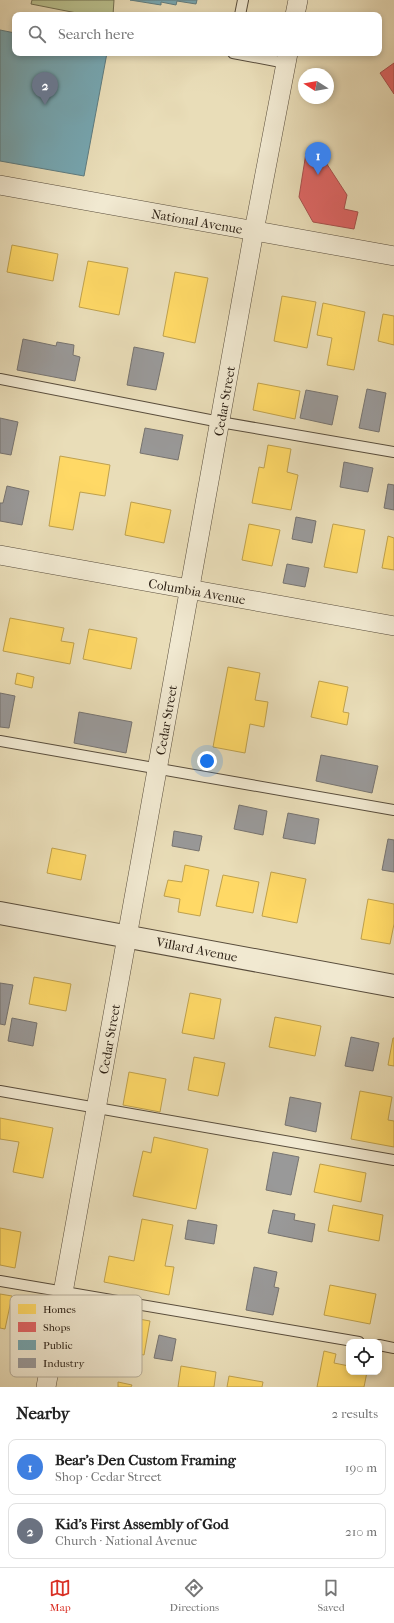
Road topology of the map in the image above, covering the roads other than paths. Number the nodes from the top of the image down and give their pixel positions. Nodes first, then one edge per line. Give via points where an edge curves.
1 (243, 0) edge
2 (298, 0) edge
3 (241, 12) edge
4 (296, 12) edge
5 (265, 56) edge
6 (287, 58) edge
7 (0, 185) edge
8 (254, 231) junction
9 (394, 256) edge
10 (0, 379) edge
11 (220, 422) junction
12 (394, 452) edge
13 (0, 555) edge
14 (190, 589) junction
15 (394, 626) edge
16 (0, 741) edge
17 (158, 768) junction
18 (394, 810) edge
19 (0, 913) edge
20 (127, 936) junction
21 (394, 986) edge
22 (0, 1091) edge
23 (96, 1108) junction
24 (394, 1160) edge
25 (0, 1281) edge
26 (64, 1293) junction
27 (76, 1295) edge
28 (142, 1306) edge
29 (346, 1340) edge
30 (382, 1346) edge
31 (394, 1348) edge
32 (48, 1377) edge
33 (46, 1387) edge

1 - 3 lane
2 - 4 street
5 - 6 lane
6 - 8 street, Cedar Street
7 - 8 street, National Avenue
8 - 9 street, National Avenue
8 - 11 street, Cedar Street
10 - 11 lane
11 - 12 lane
11 - 14 street, Cedar Street
13 - 14 street, Columbia Avenue
14 - 15 street, Columbia Avenue
14 - 17 street, Cedar Street
16 - 17 lane
17 - 18 lane
17 - 20 street, Cedar Street
19 - 20 street, Villard Avenue
20 - 21 street, Villard Avenue
20 - 23 street, Cedar Street
22 - 23 lane
23 - 24 lane
23 - 26 street, Cedar Street
25 - 26 lane
26 - 27 lane
28 - 29 lane
30 - 31 lane
32 - 33 street, Cedar Street

